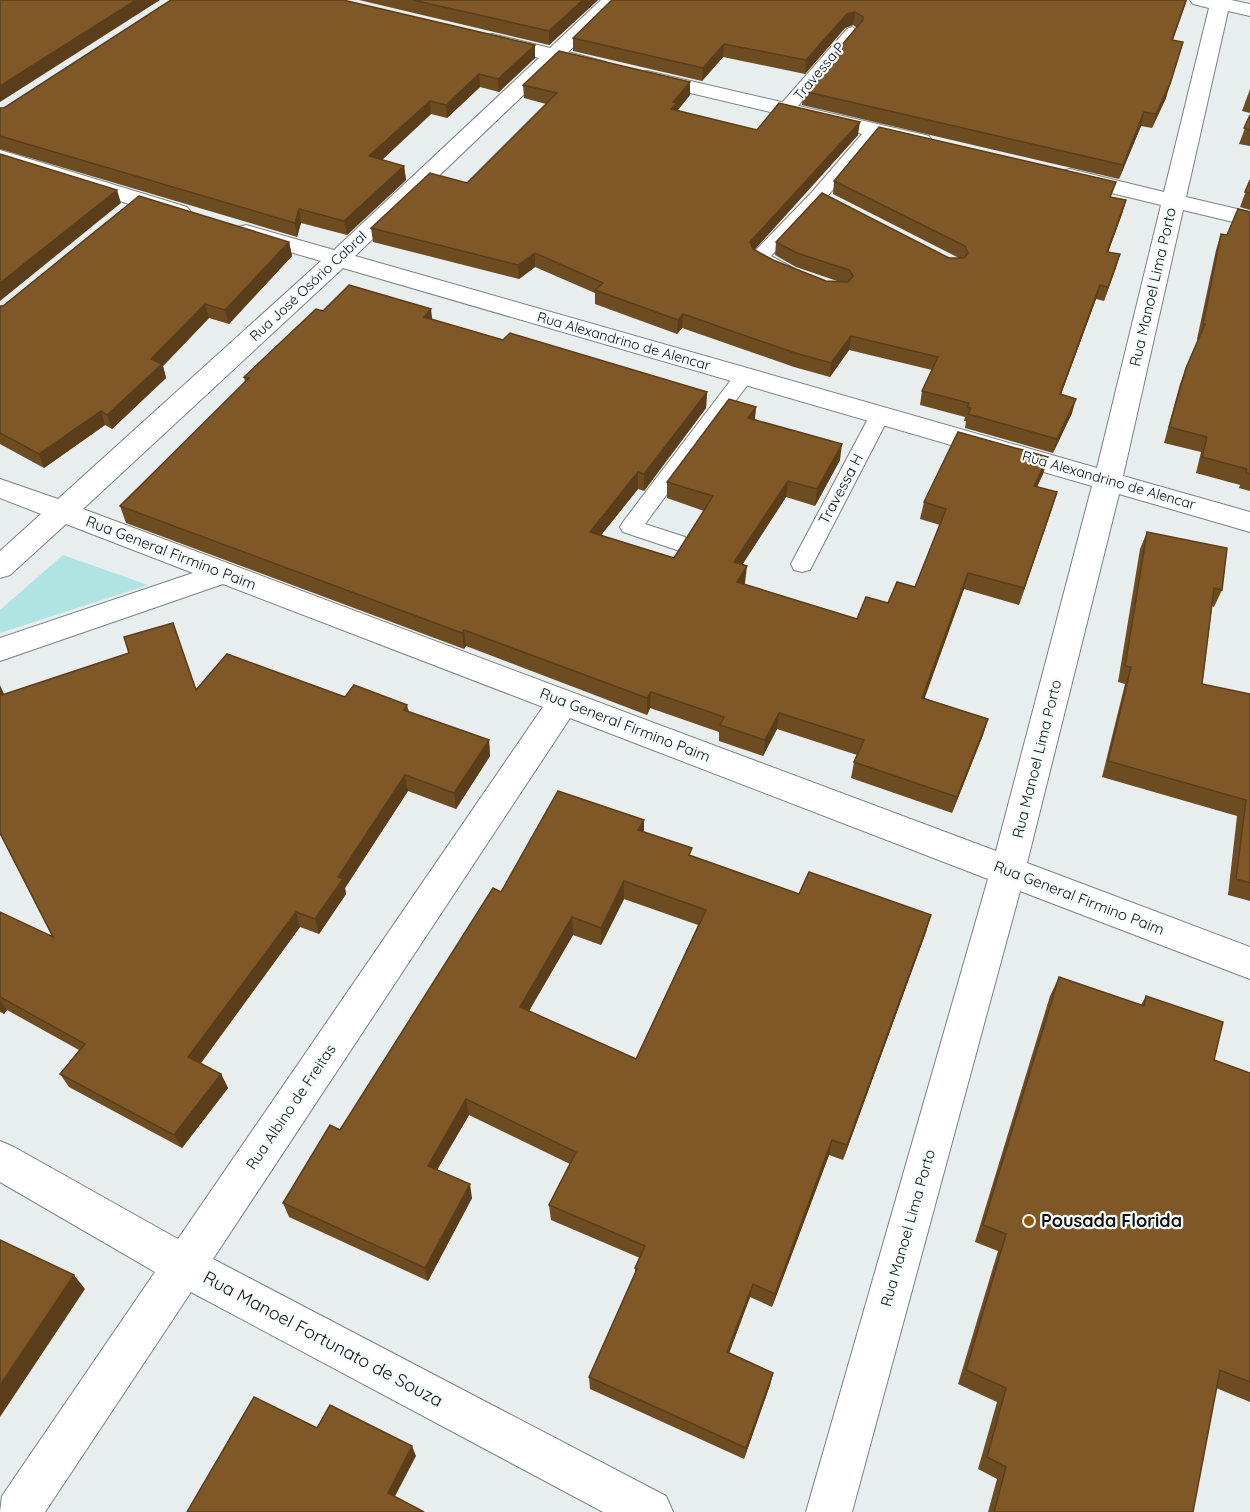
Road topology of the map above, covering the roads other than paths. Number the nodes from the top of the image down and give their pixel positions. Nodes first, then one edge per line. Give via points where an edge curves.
1 (612, 0) edge
2 (1223, 4) edge
3 (852, 32) edge
4 (473, 36) edge
5 (554, 55) junction
6 (786, 110) junction
7 (875, 130) junction
8 (944, 147) edge
9 (0, 158) edge
10 (1047, 171) edge
11 (818, 196) junction
12 (1173, 201) junction
13 (839, 207) edge
14 (1250, 219) edge
15 (338, 259) junction
16 (808, 280) edge
17 (744, 376) junction
18 (880, 415) junction
19 (1108, 480) junction
20 (0, 488) edge
21 (63, 512) junction
22 (1250, 522) edge
23 (677, 542) dead end
24 (802, 564) dead end
25 (0, 568) edge
26 (224, 573) junction
27 (0, 650) edge
28 (564, 702) junction
29 (1008, 871) junction
30 (1250, 963) edge
31 (0, 1160) edge
32 (184, 1266) junction
33 (18, 1512) edge
34 (650, 1512) edge
35 (829, 1512) edge

1 - 5 street, Rua José Osório Cabral
2 - 12 street, Rua Manoel Lima Porto
3 - 6 lane, Travessa P
4 - 5 street
5 - 6 street
5 - 15 street, Rua José Osório Cabral
6 - 7 street
7 - 8 street
7 - 11 lane
9 - 15 street, Rua Alexandrino de Alencar via 131,207 217,223
10 - 12 street
11 - 13 lane
11 - 16 lane via 760,257
12 - 14 street
12 - 19 street, Rua Manoel Lima Porto
15 - 17 street, Rua Alexandrino de Alencar
15 - 21 street, Rua José Osório Cabral
17 - 18 street, Rua Alexandrino de Alencar
17 - 23 lane via 631,527
18 - 19 street, Rua Alexandrino de Alencar
18 - 24 lane, Travessa H
19 - 22 street, Rua Alexandrino de Alencar
19 - 29 street, Rua Manoel Lima Porto
20 - 21 street, Rua General Firmino Paim
21 - 25 street, Rua José Osório Cabral
21 - 26 street, Rua General Firmino Paim
26 - 27 street
26 - 28 street, Rua General Firmino Paim
28 - 29 street, Rua General Firmino Paim
28 - 32 street, Rua Albino de Freitas
29 - 30 street, Rua General Firmino Paim
29 - 35 street, Rua Manoel Lima Porto
31 - 32 street, Rua Manoel Fortunato de Souza
32 - 33 street, Rua Albino de Freitas
32 - 34 street, Rua Manoel Fortunato de Souza

